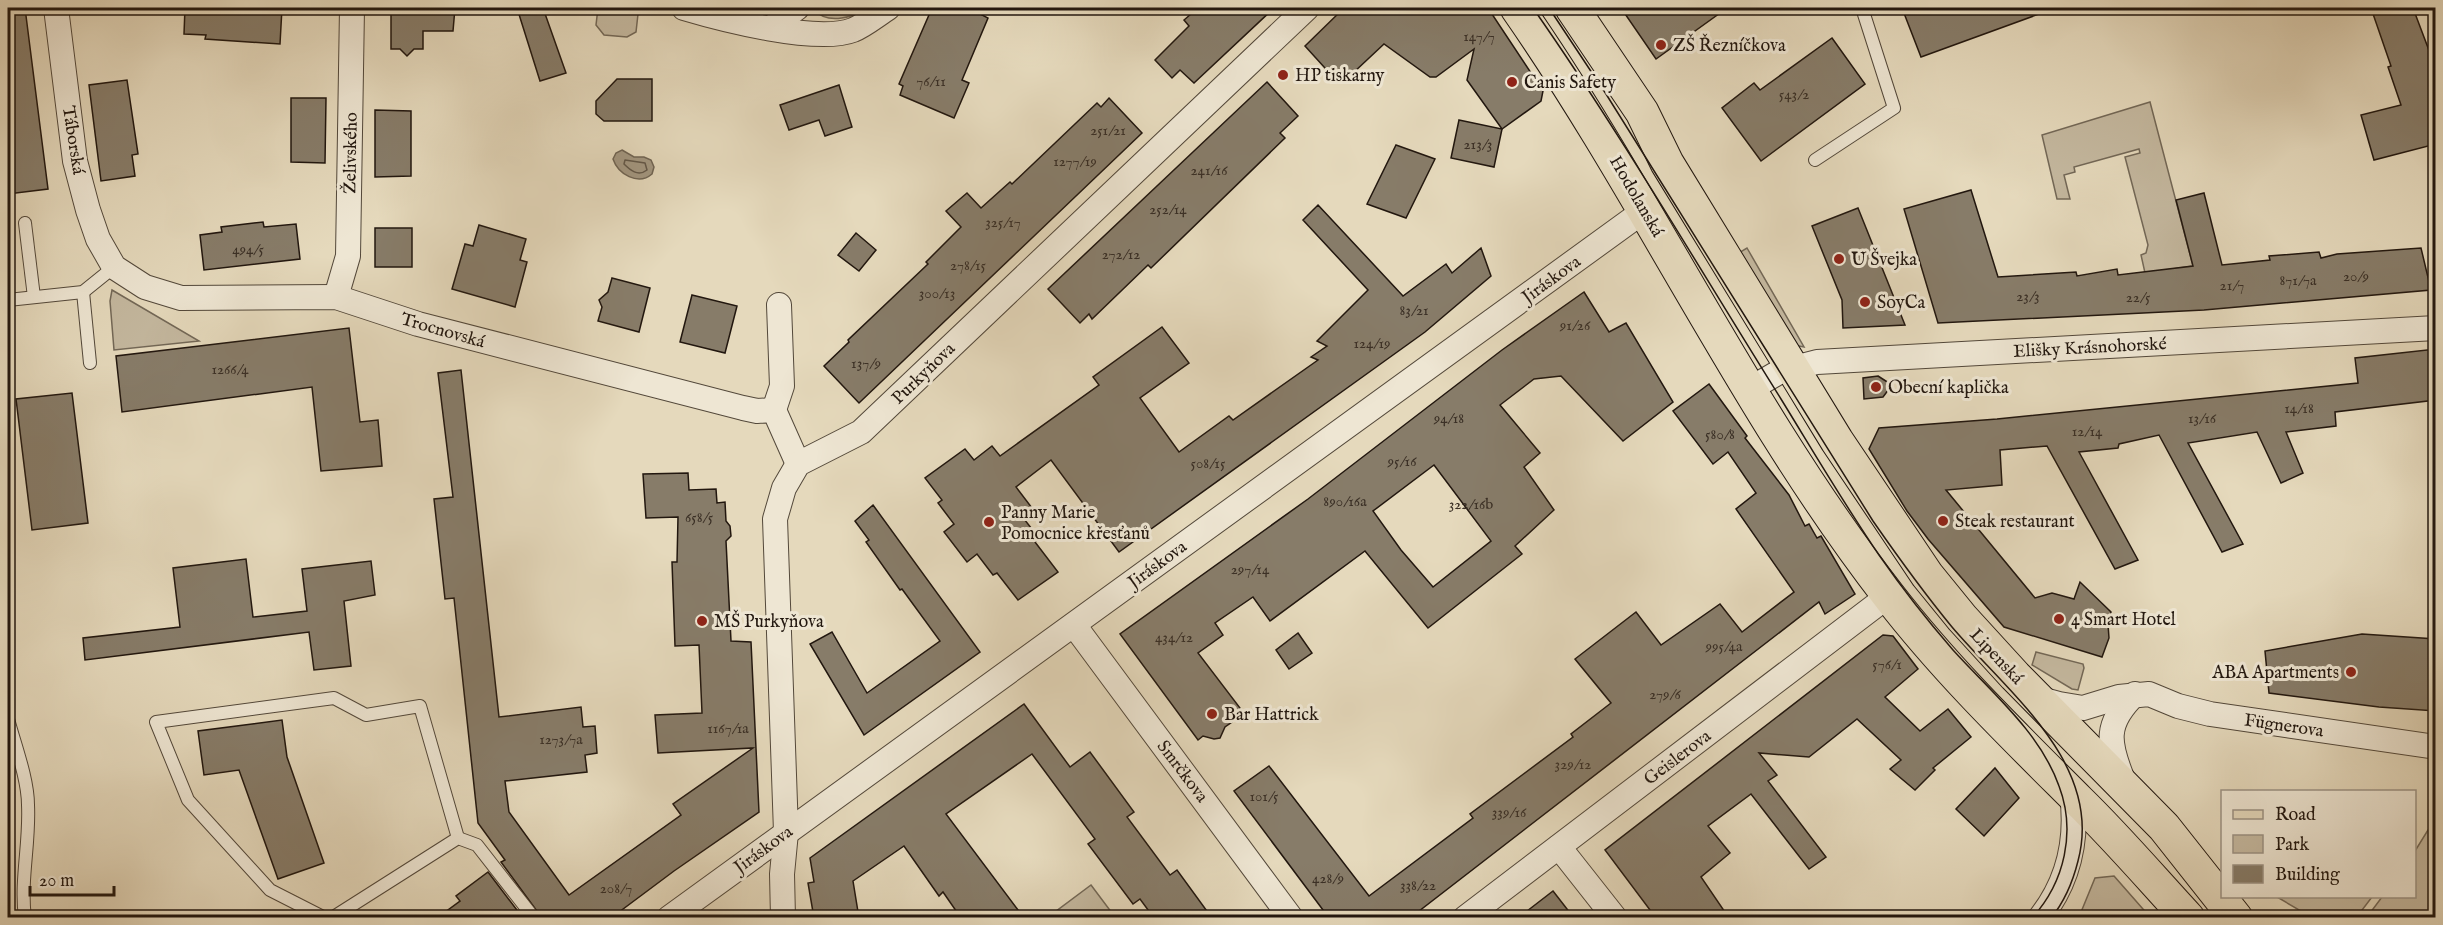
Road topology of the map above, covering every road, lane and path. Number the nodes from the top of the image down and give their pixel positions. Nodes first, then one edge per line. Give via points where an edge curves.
1 (56, 8) edge
2 (352, 8) edge
3 (684, 8) edge
4 (797, 8) edge
5 (888, 8) edge
6 (1307, 8) edge
7 (1517, 8) edge
8 (1572, 8) edge
9 (1862, 8) edge
10 (772, 27) junction
11 (1815, 160) dead end
12 (1645, 210) junction
13 (25, 223) dead end
14 (114, 267) junction
15 (83, 292) junction
16 (34, 297) junction
17 (336, 297) junction
18 (8, 300) edge
19 (779, 305) dead end
20 (2436, 328) edge
21 (90, 363) dead end
22 (1793, 367) junction
23 (1750, 389) junction
24 (774, 410) junction
25 (798, 464) junction
26 (1888, 596) junction
27 (1074, 625) junction
28 (2135, 694) junction
29 (2037, 698) junction
30 (8, 719) edge
31 (2436, 747) edge
32 (2125, 785) junction
33 (2072, 795) junction
34 (786, 832) junction
35 (458, 838) junction
36 (1559, 847) junction
37 (2221, 896) edge
38 (2223, 898) edge
39 (2238, 916) edge
40 (25, 918) edge
41 (325, 918) edge
42 (332, 918) edge
43 (534, 918) edge
44 (669, 918) edge
45 (783, 918) edge
46 (1291, 918) edge
47 (1465, 918) edge
48 (1615, 918) edge
49 (2040, 918) edge
50 (2188, 918) edge

1 - 14 street, Táborská via 75,161 98,239
2 - 17 street, Želivského via 348,256
3 - 10 street
4 - 10 street
5 - 10 street via 852,30 798,33
6 - 25 street, Purkyňova via 861,432
7 - 12 main road, Hodolanská via 1553,59
8 - 22 main road, Lipenská via 1642,112 1667,163
9 - 11 lane via 1894,108
12 - 23 main road, Hodolanská
12 - 27 street, Jiráskova
13 - 16 lane
14 - 15 lane
14 - 17 street, Trocnovská via 145,287 181,298
15 - 16 lane
15 - 21 lane
16 - 18 lane
17 - 24 street, Trocnovská via 418,324 731,405
19 - 24 street via 782,382
20 - 22 street, Elišky Krásnohorské via 1817,362
22 - 23 street, Elišky Krásnohorské
22 - 29 main road, Lipenská via 1928,575 1962,618
23 - 26 main road via 1803,474
24 - 25 street
25 - 34 street via 778,503 775,519
26 - 33 main road via 1969,690
26 - 36 street, Geislerova
27 - 34 street, Jiráskova
27 - 46 street, Smrčkova
28 - 29 street, Fügnerova via 2083,708
28 - 31 street, Fügnerova via 2149,694 2210,714
28 - 32 street via 2117,714 2110,736
29 - 32 main road, Lipenská
30 - 40 lane via 28,803
32 - 37 main road, Lipenská
33 - 49 street via 2074,837 2070,858 2064,879
33 - 50 main road
34 - 44 street, Jiráskova
34 - 45 street
35 - 41 lane via 420,706 366,715 334,698 156,722 188,800 270,890
35 - 42 lane
35 - 43 lane via 477,845
36 - 47 street, Geislerova
36 - 48 street
38 - 39 main road, Lipenská

